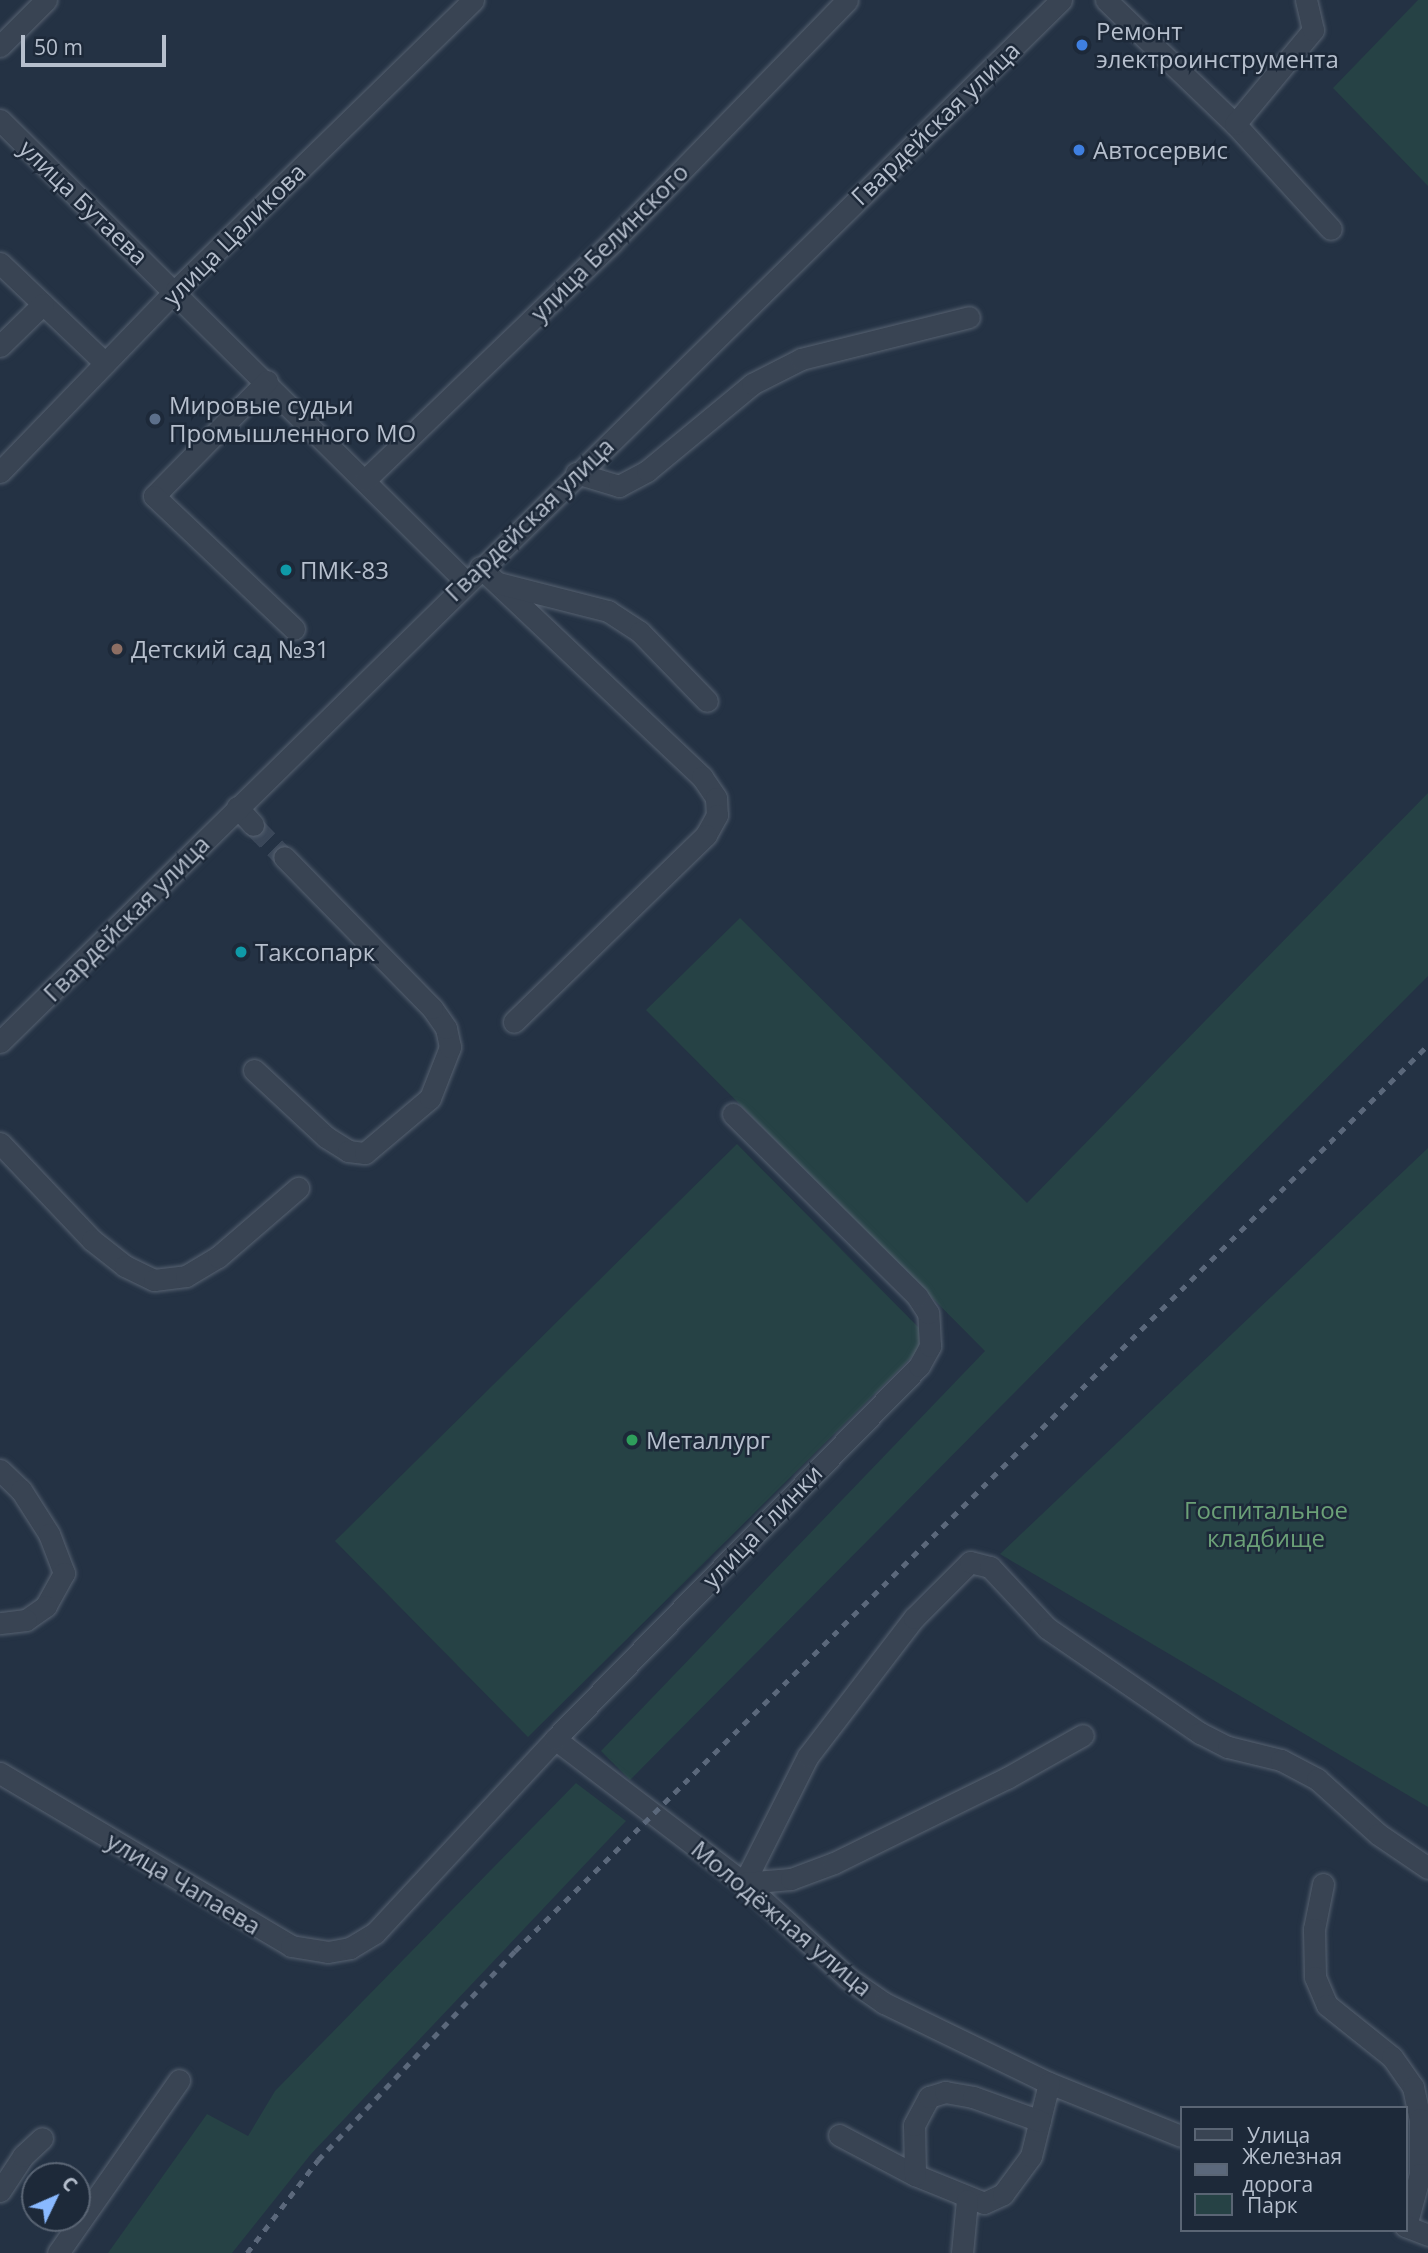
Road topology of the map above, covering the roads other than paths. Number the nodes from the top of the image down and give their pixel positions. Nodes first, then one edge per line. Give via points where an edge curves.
1 (46, 0) edge
2 (473, 0) edge
3 (847, 0) edge
4 (1061, 0) edge
5 (1106, 0) edge
6 (1306, 0) edge
7 (0, 46) edge
8 (0, 120) edge
9 (1235, 124) junction
10 (1331, 229) dead end
11 (0, 263) edge
12 (176, 290) junction
13 (43, 304) junction
14 (969, 317) dead end
15 (0, 346) edge
16 (105, 363) junction
17 (267, 381) junction
18 (0, 472) edge
19 (576, 473) junction
20 (365, 480) junction
21 (472, 574) junction
22 (496, 583) junction
23 (294, 629) dead end
24 (707, 701) dead end
25 (237, 807) junction
26 (253, 825) tunnel mouth
27 (284, 857) tunnel mouth
28 (514, 1022) dead end
29 (0, 1042) edge
30 (254, 1070) dead end
31 (733, 1114) dead end
32 (0, 1143) edge
33 (298, 1188) dead end
34 (0, 1470) edge
35 (0, 1623) edge
36 (1083, 1735) dead end
37 (555, 1739) junction
38 (0, 1773) edge
39 (1428, 1868) edge
40 (744, 1882) junction
41 (1323, 1884) dead end
42 (375, 1933) joint
43 (179, 2080) dead end
44 (1049, 2083) junction
45 (1040, 2121) junction
46 (839, 2135) dead end
47 (1180, 2136) edge
48 (42, 2138) dead end
49 (915, 2175) junction
50 (0, 2191) edge
51 (967, 2200) junction
52 (1407, 2222) edge
53 (1407, 2226) edge
54 (1428, 2235) edge
55 (58, 2253) edge
56 (962, 2253) edge

1 - 7 street
2 - 12 street, улица Цаликова
3 - 20 street, улица Белинского via 612,242
4 - 19 street, Гвардейская улица
5 - 9 street
6 - 9 street via 1314,30
8 - 12 street, улица Бутаева
9 - 10 street
11 - 13 street
12 - 16 street, улица Цаликова
12 - 17 street, улица Бутаева
13 - 15 street
13 - 16 street
14 - 19 street via 801,359 752,384 647,471 619,486
16 - 18 street, улица Цаликова
17 - 20 street, улица Бутаева
17 - 23 street via 154,496
19 - 21 street, Гвардейская улица
20 - 21 street, улица Бутаева
21 - 22 street, улица Бутаева
21 - 25 street, Гвардейская улица
22 - 24 street via 608,611 640,632
22 - 28 street, улица Бутаева via 702,777 716,797 717,815 706,835
25 - 26 street
25 - 29 street, Гвардейская улица
27 - 30 street via 432,1008 446,1028 450,1048 430,1098 365,1153 348,1152 326,1137
31 - 37 street, улица Глинки via 917,1296 928,1313 930,1346 919,1366
32 - 33 street via 92,1240 125,1266 154,1280 186,1276 218,1257
34 - 35 street via 21,1490 49,1534 64,1573 46,1606 26,1620
36 - 40 street via 834,1863 791,1879
37 - 40 street, Молодёжная улица
37 - 42 street, улица Глинки
38 - 42 street, улица Чапаева via 291,1946 328,1952 351,1948
39 - 40 street via 1378,1833 1317,1779 1281,1760 1228,1747 1200,1733 1047,1628 990,1567 970,1562 914,1618 808,1756
40 - 44 street, Молодёжная улица via 848,1978 884,2003
41 - 52 street via 1314,1929 1315,1977 1327,2005 1392,2057 1413,2087 1420,2119 1420,2174
43 - 55 street
44 - 45 street
44 - 47 street, Молодёжная улица
45 - 49 street via 973,2098 945,2092 929,2096 914,2125
45 - 51 street via 1031,2155 1003,2194 984,2203
46 - 49 street
48 - 50 street
49 - 51 street
51 - 56 street
53 - 54 street

